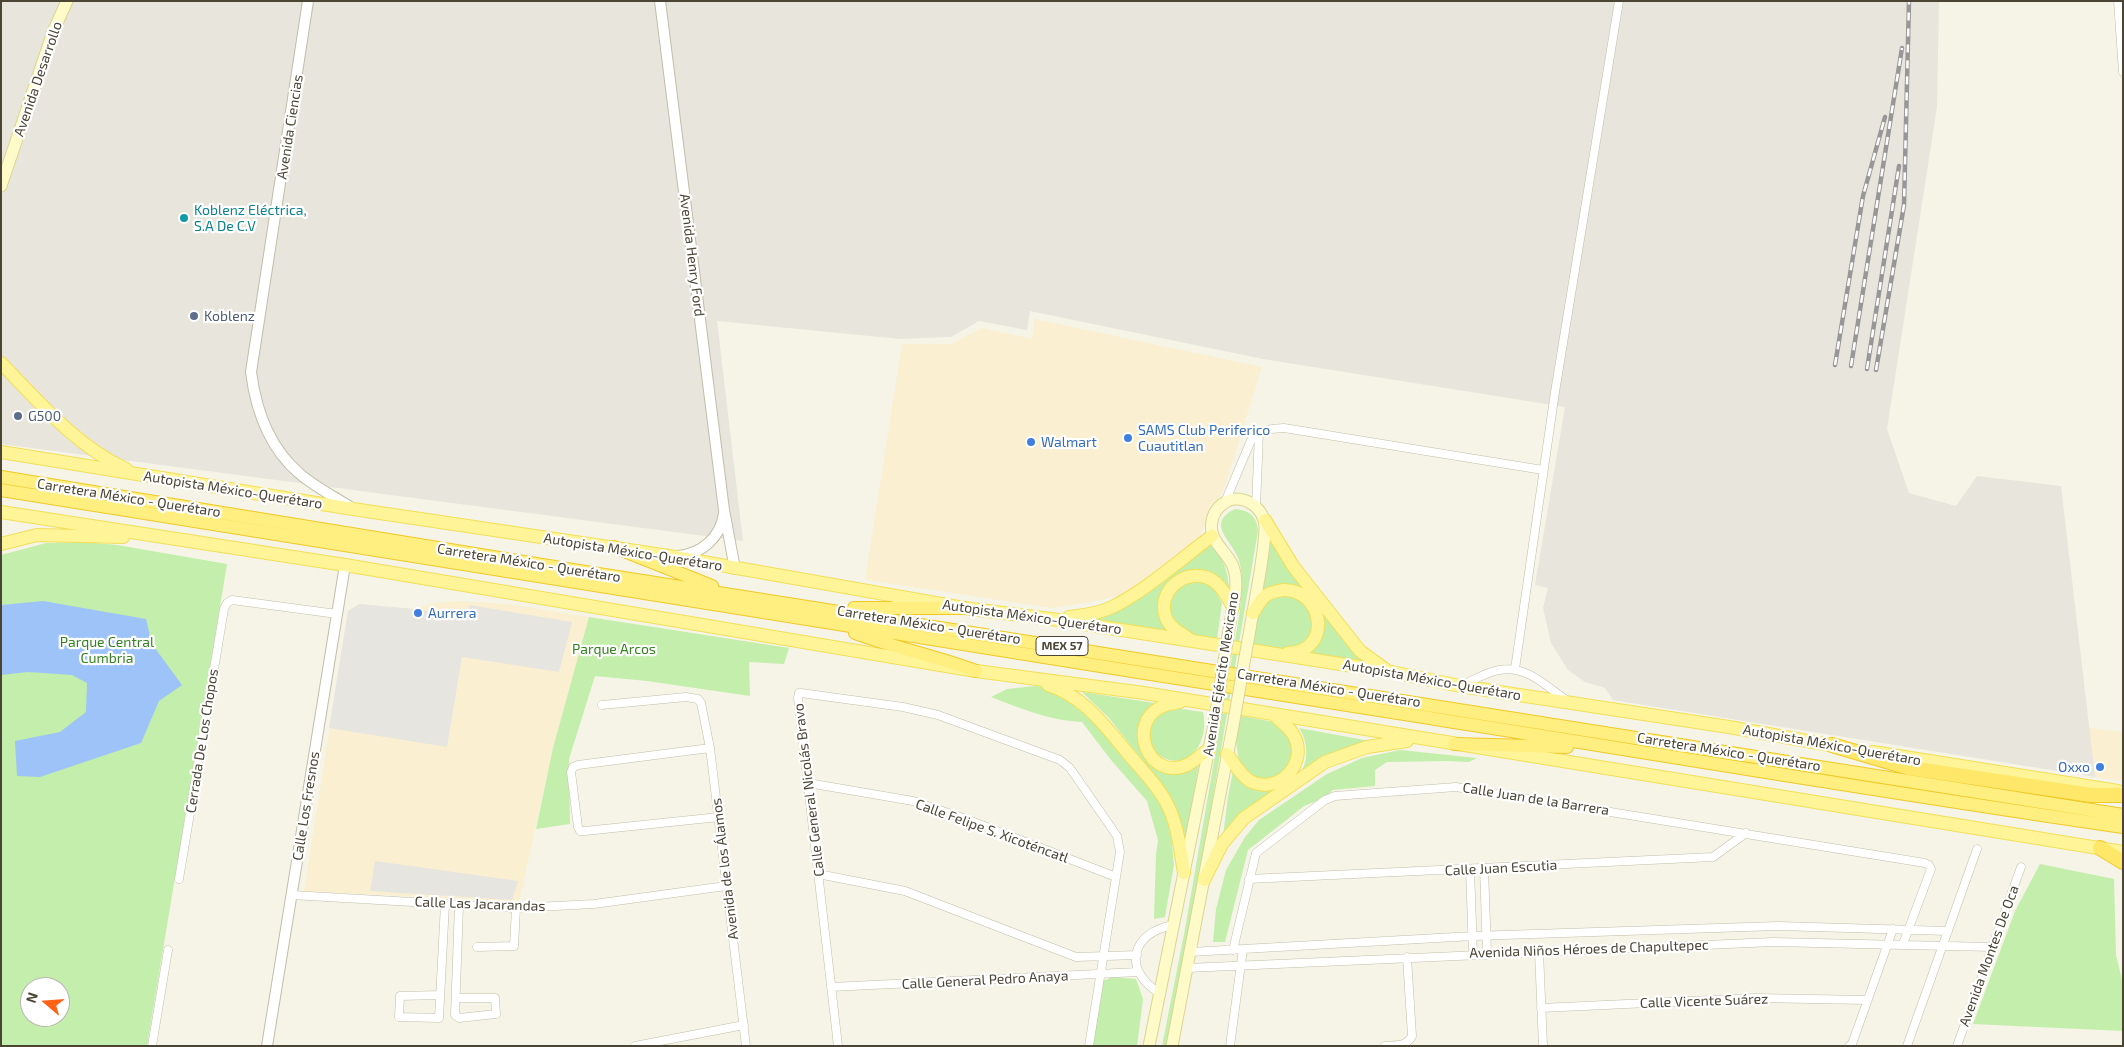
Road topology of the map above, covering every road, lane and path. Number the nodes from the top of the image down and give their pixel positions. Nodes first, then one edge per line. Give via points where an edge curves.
1 (67, 1) edge
2 (308, 1) edge
3 (660, 1) edge
4 (1619, 1) edge
5 (2118, 1) edge
6 (2123, 72) edge
7 (1, 186) edge
8 (2, 363) edge
9 (1259, 433) junction
10 (1, 452) edge
11 (1543, 470) junction
12 (144, 476) junction
13 (1, 477) edge
14 (1, 490) edge
15 (1225, 502) junction
16 (1256, 507) junction
17 (353, 509) junction
18 (724, 510) junction
19 (1, 512) edge
20 (1265, 520) junction
21 (1212, 536) junction
22 (174, 538) junction
23 (1, 544) edge
24 (614, 548) junction
25 (669, 556) junction
26 (345, 565) junction
27 (735, 568) junction
28 (733, 594) junction
29 (964, 608) junction
30 (827, 609) junction
31 (1232, 612) junction
32 (1253, 613) junction
33 (337, 614) junction
34 (1052, 619) junction
35 (827, 623) junction
36 (1193, 641) junction
37 (1269, 653) junction
38 (1515, 669) junction
39 (976, 671) junction
40 (1392, 672) junction
41 (1021, 677) junction
42 (1460, 686) junction
43 (1187, 701) junction
44 (1572, 704) junction
45 (602, 705) dead end
46 (1274, 715) junction
47 (1419, 739) junction
48 (1454, 744) junction
49 (1832, 745) junction
50 (710, 748) junction
51 (1209, 749) junction
52 (1633, 750) junction
53 (1228, 754) junction
54 (808, 783) junction
55 (2123, 793) edge
56 (2123, 815) edge
57 (719, 817) junction
58 (2123, 828) edge
59 (1746, 833) junction
60 (2100, 848) junction
61 (1977, 849) dead end
62 (2123, 852) edge
63 (2123, 862) edge
64 (2021, 866) dead end
65 (1484, 868) junction
66 (1470, 869) junction
67 (1184, 873) junction
68 (818, 874) junction
69 (1116, 877) junction
70 (180, 879) dead end
71 (1204, 880) junction
72 (1249, 880) junction
73 (726, 886) junction
74 (292, 895) junction
75 (445, 904) junction
76 (459, 905) junction
77 (516, 908) junction
78 (1173, 925) junction
79 (1691, 929) junction
80 (1893, 929) junction
81 (1908, 929) junction
82 (1676, 930) junction
83 (1948, 931) junction
84 (1473, 936) junction
85 (1487, 936) junction
86 (1357, 944) junction
87 (1888, 944) junction
88 (1903, 944) junction
89 (1691, 945) junction
90 (1676, 946) junction
91 (1943, 946) junction
92 (477, 947) dead end
93 (1992, 947) junction
94 (1243, 949) junction
95 (168, 950) dead end
96 (1233, 950) junction
97 (1190, 952) junction
98 (1539, 952) junction
99 (1473, 954) junction
100 (1487, 954) junction
101 (1137, 955) junction
102 (1407, 957) junction
103 (1103, 958) junction
104 (1358, 959) junction
105 (1241, 966) junction
106 (1187, 968) junction
107 (1138, 972) junction
108 (1101, 974) junction
109 (832, 987) junction
110 (1160, 994) junction
111 (440, 995) junction
112 (456, 998) junction
113 (1867, 1000) junction
114 (1541, 1008) junction
115 (744, 1026) junction
116 (152, 1046) edge
117 (267, 1046) edge
118 (635, 1046) edge
119 (746, 1046) edge
120 (838, 1046) edge
121 (1089, 1046) edge
122 (1149, 1046) edge
123 (1172, 1046) edge
124 (1230, 1046) edge
125 (1385, 1046) edge
126 (1543, 1046) edge
127 (1849, 1046) edge
128 (1907, 1046) edge
129 (1957, 1046) edge

1 - 7 main road, Avenida Desarrollo via 53,32
2 - 17 street, Avenida Ciencias via 251,372 254,396 262,418 272,442 285,460 301,475
3 - 18 street, Avenida Henry Ford
4 - 11 street
5 - 6 street
8 - 12 main road via 78,439 113,462
9 - 11 street via 1284,428
9 - 15 street via 1248,442
9 - 16 street
10 - 12 main road, Autopista México-Querétaro
11 - 38 street
12 - 17 main road, Autopista México-Querétaro
13 - 28 highway, Carretera México - Querétaro / MEX 57
14 - 35 highway, Carretera México - Querétaro / MEX 57
15 - 16 main road via 1246,500
15 - 21 main road via 1213,517
16 - 20 main road
17 - 24 main road, Autopista México-Querétaro
18 - 25 street, Avenida Henry Ford via 721,524 709,543 690,554
18 - 27 street, Avenida Henry Ford
19 - 22 main road
20 - 32 main road, Avenida Ejército Mexicano via 1265,540
20 - 40 main road via 1292,566 1360,651
21 - 31 main road, Avenida Ejército Mexicano via 1231,563 1235,575
21 - 34 main road via 1129,598 1110,608
22 - 23 main road via 37,535
22 - 26 main road
24 - 25 main road, Autopista México-Querétaro
24 - 28 highway
25 - 27 main road, Autopista México-Querétaro
26 - 33 street, Calle Los Fresnos
26 - 39 main road
27 - 29 main road, Autopista México-Querétaro
28 - 30 highway, Carretera México - Querétaro / MEX 57
29 - 30 highway
29 - 34 main road, Autopista México-Querétaro
30 - 56 highway, Carretera México - Querétaro / MEX 57
31 - 36 main road via 1222,589 1214,581 1199,576 1178,580 1167,596 1164,606 1166,618 1172,627
31 - 51 main road, Avenida Ejército Mexicano, bridge
32 - 37 main road via 1265,596 1276,591 1295,591 1313,606 1318,626 1310,646 1296,652
32 - 53 main road, Avenida Ejército Mexicano, bridge
33 - 70 street, Cerrada De Los Chopos via 232,600 227,603
33 - 74 street, Calle Los Fresnos
34 - 36 main road, Autopista México-Querétaro
35 - 39 highway
35 - 52 highway, Carretera México - Querétaro / MEX 57
36 - 37 main road, Autopista México-Querétaro
37 - 40 main road, Autopista México-Querétaro
38 - 42 street via 1498,670
38 - 44 street via 1528,673
39 - 41 main road
40 - 42 main road, Autopista México-Querétaro
41 - 43 main road
41 - 67 main road via 1071,695 1092,711 1156,786 1174,821
42 - 44 main road, Autopista México-Querétaro
43 - 46 main road
43 - 51 main road via 1162,706 1150,717 1144,737 1147,753 1158,763 1171,768 1186,765
44 - 49 main road, Autopista México-Querétaro
45 - 50 street, Avenida de los Álamos via 693,698 701,703
46 - 47 main road
46 - 53 main road via 1294,735 1298,753 1294,769 1288,776 1274,784 1256,784 1248,780
47 - 48 main road
47 - 71 main road via 1367,747 1325,762 1244,818 1222,844
48 - 52 highway
48 - 60 main road
49 - 55 main road, Autopista México-Querétaro
49 - 55 highway via 1910,768 2090,796
50 - 57 street, Avenida de los Álamos
50 - 57 street via 573,767 578,827 585,831
51 - 67 main road, Avenida Ejército Mexicano
52 - 58 highway, Carretera México - Querétaro / MEX 57
53 - 71 main road, Avenida Ejército Mexicano
54 - 68 street, Calle General Nicolás Bravo
54 - 69 street, Calle Felipe S. Xicoténcatl via 913,802
54 - 69 street, Calle General Nicolás Bravo via 799,693 938,715 1066,763 1117,836 1120,852
57 - 73 street, Avenida de los Álamos
59 - 65 street, Calle Juan Escutia via 1713,857
59 - 72 street, Calle Juan de la Barrera via 1456,787 1335,796 1261,848 1254,858
59 - 81 street, Calle Juan de la Barrera via 1925,862 1931,869
60 - 62 main road
60 - 63 highway
61 - 83 street
64 - 93 street, Avenida Montes De Oca
65 - 66 street, Calle Juan Escutia
65 - 85 street
66 - 72 street, Calle Juan Escutia
66 - 84 street
67 - 78 main road, Avenida Ejército Mexicano
68 - 103 street via 905,891 1076,957
68 - 109 street, Calle General Nicolás Bravo
69 - 103 street, Calle General Nicolás Bravo
71 - 97 main road, Avenida Ejército Mexicano
72 - 96 street, Calle Juan de la Barrera
73 - 77 street, Calle Las Jacarandas via 594,904
73 - 115 street, Avenida de los Álamos
74 - 75 street, Calle Las Jacarandas
74 - 117 street, Calle Los Fresnos
75 - 76 street, Calle Las Jacarandas
75 - 111 street
76 - 77 street, Calle Las Jacarandas
76 - 112 street
77 - 92 street via 514,946
78 - 101 street via 1145,936
78 - 110 main road, Avenida Ejército Mexicano
79 - 80 street, Avenida Niños Héroes de Chapultepec via 1778,926
79 - 82 street, Avenida Niños Héroes de Chapultepec
79 - 89 street
80 - 81 street, Avenida Niños Héroes de Chapultepec
80 - 87 street
81 - 83 street, Avenida Niños Héroes de Chapultepec
81 - 88 street
82 - 85 street, Avenida Niños Héroes de Chapultepec
82 - 90 street
83 - 91 street
84 - 85 street, Avenida Niños Héroes de Chapultepec
84 - 86 street, Avenida Niños Héroes de Chapultepec
84 - 99 street
85 - 100 street
86 - 94 street, Avenida Niños Héroes de Chapultepec
86 - 104 street
87 - 88 street, Avenida Niños Héroes de Chapultepec
87 - 89 street, Avenida Niños Héroes de Chapultepec via 1773,942
87 - 113 street
88 - 91 street, Avenida Niños Héroes de Chapultepec
89 - 90 street, Avenida Niños Héroes de Chapultepec
90 - 98 street, Avenida Niños Héroes de Chapultepec
91 - 93 street, Avenida Niños Héroes de Chapultepec
91 - 128 street
93 - 129 street, Avenida Montes De Oca
94 - 96 street, Avenida Niños Héroes de Chapultepec
94 - 105 street
95 - 116 street
96 - 97 street, Avenida Niños Héroes de Chapultepec
97 - 106 main road, Avenida Ejército Mexicano
98 - 100 street, Avenida Niños Héroes de Chapultepec
98 - 114 street
99 - 100 street, Avenida Niños Héroes de Chapultepec
99 - 102 street, Avenida Niños Héroes de Chapultepec
101 - 103 street
101 - 107 street
102 - 104 street, Avenida Niños Héroes de Chapultepec
102 - 125 street via 1412,1036 1404,1045
103 - 108 street, Calle General Nicolás Bravo
104 - 105 street, Avenida Niños Héroes de Chapultepec
105 - 106 street, Avenida Niños Héroes de Chapultepec
105 - 124 street
106 - 123 main road, Avenida Ejército Mexicano
107 - 108 street, Calle General Pedro Anaya
107 - 110 street via 1145,983
108 - 109 street, Calle General Pedro Anaya
108 - 121 street, Calle General Nicolás Bravo
109 - 120 street, Calle General Nicolás Bravo
110 - 122 main road, Avenida Ejército Mexicano
111 - 111 street via 400,996 399,1017 439,1018
112 - 112 street via 495,998 496,1014 459,1018 456,1015
113 - 114 street, Calle Vicente Suárez via 1756,998
113 - 127 street
114 - 126 street
115 - 118 street
115 - 119 street, Avenida de los Álamos

